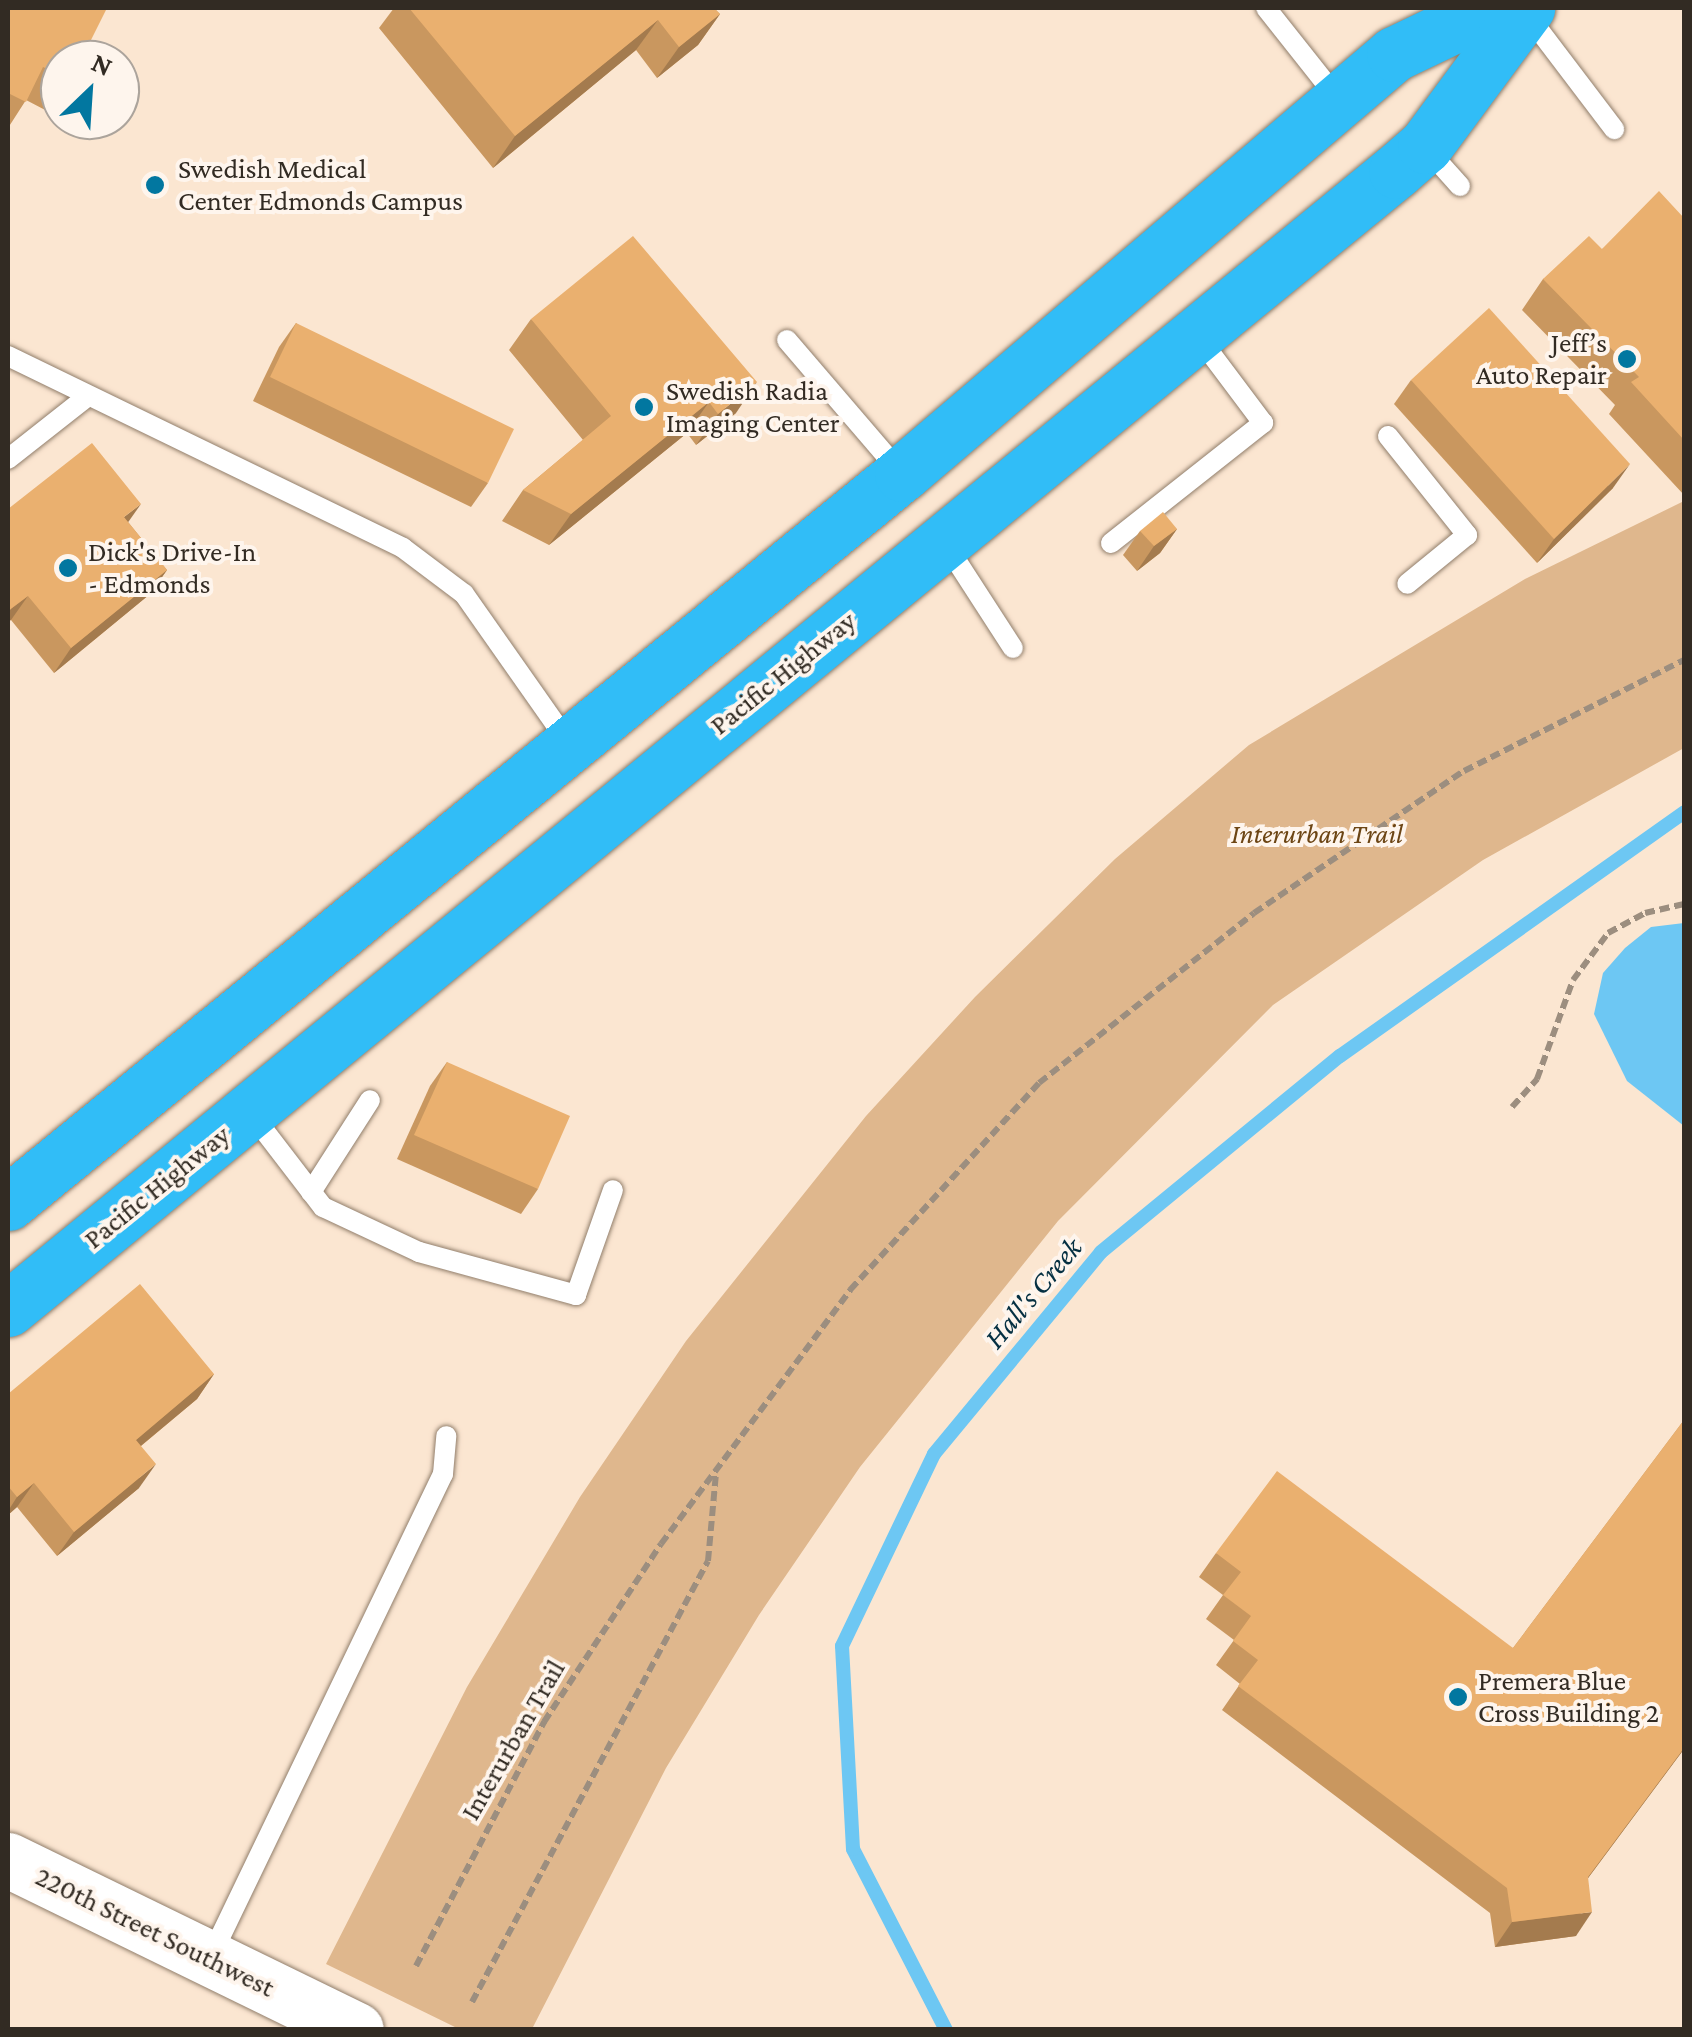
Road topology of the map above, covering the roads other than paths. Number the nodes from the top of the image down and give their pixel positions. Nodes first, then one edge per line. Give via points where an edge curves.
1 (1266, 8) edge
2 (1514, 9) edge
3 (1339, 100) junction
4 (1614, 129) dead end
5 (1196, 334) junction
6 (787, 340) dead end
7 (8, 356) edge
8 (88, 396) junction
9 (1388, 436) dead end
10 (8, 459) edge
11 (902, 474) junction
12 (944, 541) junction
13 (1111, 543) dead end
14 (1407, 584) dead end
15 (1013, 648) dead end
16 (568, 742) junction
17 (370, 1100) dead end
18 (249, 1111) junction
19 (613, 1190) dead end
20 (311, 1192) junction
21 (8, 1203) edge
22 (8, 1309) edge
23 (446, 1436) dead end
24 (8, 1860) edge
25 (210, 1958) junction
26 (356, 2030) edge

1 - 3 lane
2 - 3 highway via 1394,54
2 - 4 lane
2 - 5 highway, Pacific Highway via 1442,166
3 - 11 highway
5 - 12 highway, Pacific Highway
5 - 13 lane via 1263,423
6 - 11 lane
7 - 8 lane
8 - 10 lane
8 - 16 lane via 403,548 464,594
9 - 14 lane via 1467,535
11 - 16 highway
12 - 15 lane
12 - 18 highway, Pacific Highway
16 - 21 highway
17 - 20 lane
18 - 20 lane
18 - 22 highway, Pacific Highway
19 - 20 lane via 576,1295 419,1252 323,1208
23 - 25 lane via 443,1474
24 - 25 main road, 220th Street Southwest
25 - 26 main road, 220th Street Southwest

